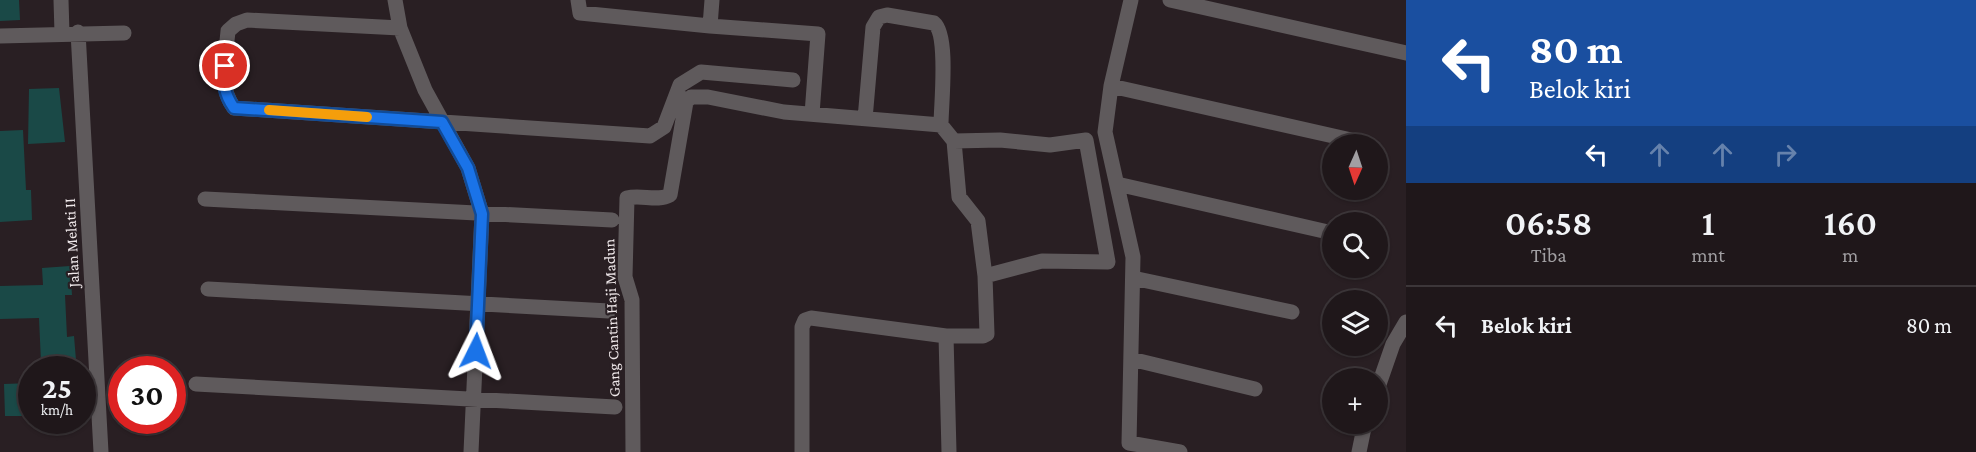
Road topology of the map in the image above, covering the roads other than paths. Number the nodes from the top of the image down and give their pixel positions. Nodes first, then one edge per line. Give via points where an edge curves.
1 (61, 0) edge
2 (395, 0) edge
3 (578, 0) edge
4 (712, 0) edge
5 (1131, 0) edge
6 (1170, 0) edge
7 (710, 26) junction
8 (400, 28) junction
9 (78, 32) junction
10 (62, 33) junction
11 (124, 33) dead end
12 (0, 36) edge
13 (1406, 53) edge
14 (793, 80) dead end
15 (1111, 86) junction
16 (812, 114) junction
17 (865, 119) junction
18 (442, 122) junction
19 (941, 125) junction
20 (1324, 134) edge
21 (954, 141) junction
22 (1117, 184) junction
23 (205, 199) dead end
24 (482, 214) junction
25 (612, 220) dead end
26 (1322, 231) edge
27 (985, 276) junction
28 (1133, 278) junction
29 (208, 289) dead end
30 (478, 303) junction
31 (609, 311) dead end
32 (1292, 312) dead end
33 (1406, 322) edge
34 (946, 336) junction
35 (1131, 359) junction
36 (1385, 368) edge
37 (196, 384) dead end
38 (1256, 389) dead end
39 (474, 399) junction
40 (615, 407) dead end
41 (1363, 434) edge
42 (101, 452) edge
43 (471, 452) edge
44 (633, 452) edge
45 (802, 452) edge
46 (949, 452) edge
47 (1180, 452) edge
48 (1359, 452) edge

1 - 10 street
2 - 8 street
3 - 7 street via 580,13
4 - 7 street
5 - 15 street
6 - 13 street
7 - 16 street via 818,34
8 - 18 street via 424,90
8 - 18 street via 248,20 236,24 228,31 223,84 226,98 234,108
9 - 10 street
9 - 11 street
9 - 42 street, Jalan Melati II
10 - 12 street
14 - 18 street via 701,72 680,85 664,127 650,136
15 - 20 street
15 - 22 street via 1105,132
16 - 17 street, Gang Cantin Haji Madun
16 - 44 street, Gang Cantin Haji Madun via 691,97 686,102 670,195 664,199 627,198 625,277 632,300
17 - 19 street, Gang Cantin Haji Madun
17 - 19 street via 873,27 879,17 887,15 939,27
18 - 24 street via 468,168
19 - 21 street
21 - 27 street via 959,197 978,220
21 - 27 street via 1050,145 1086,140 1108,262 1042,261
22 - 26 street
22 - 28 street via 1134,257
23 - 24 street
24 - 25 street
24 - 30 street
27 - 34 street via 987,334
28 - 32 street
28 - 35 street
29 - 30 street
30 - 31 street
30 - 39 street
33 - 36 street
34 - 45 street via 805,320
34 - 46 street
35 - 38 street
35 - 47 street via 1129,443
37 - 39 street
39 - 40 street
39 - 43 street
41 - 48 street

